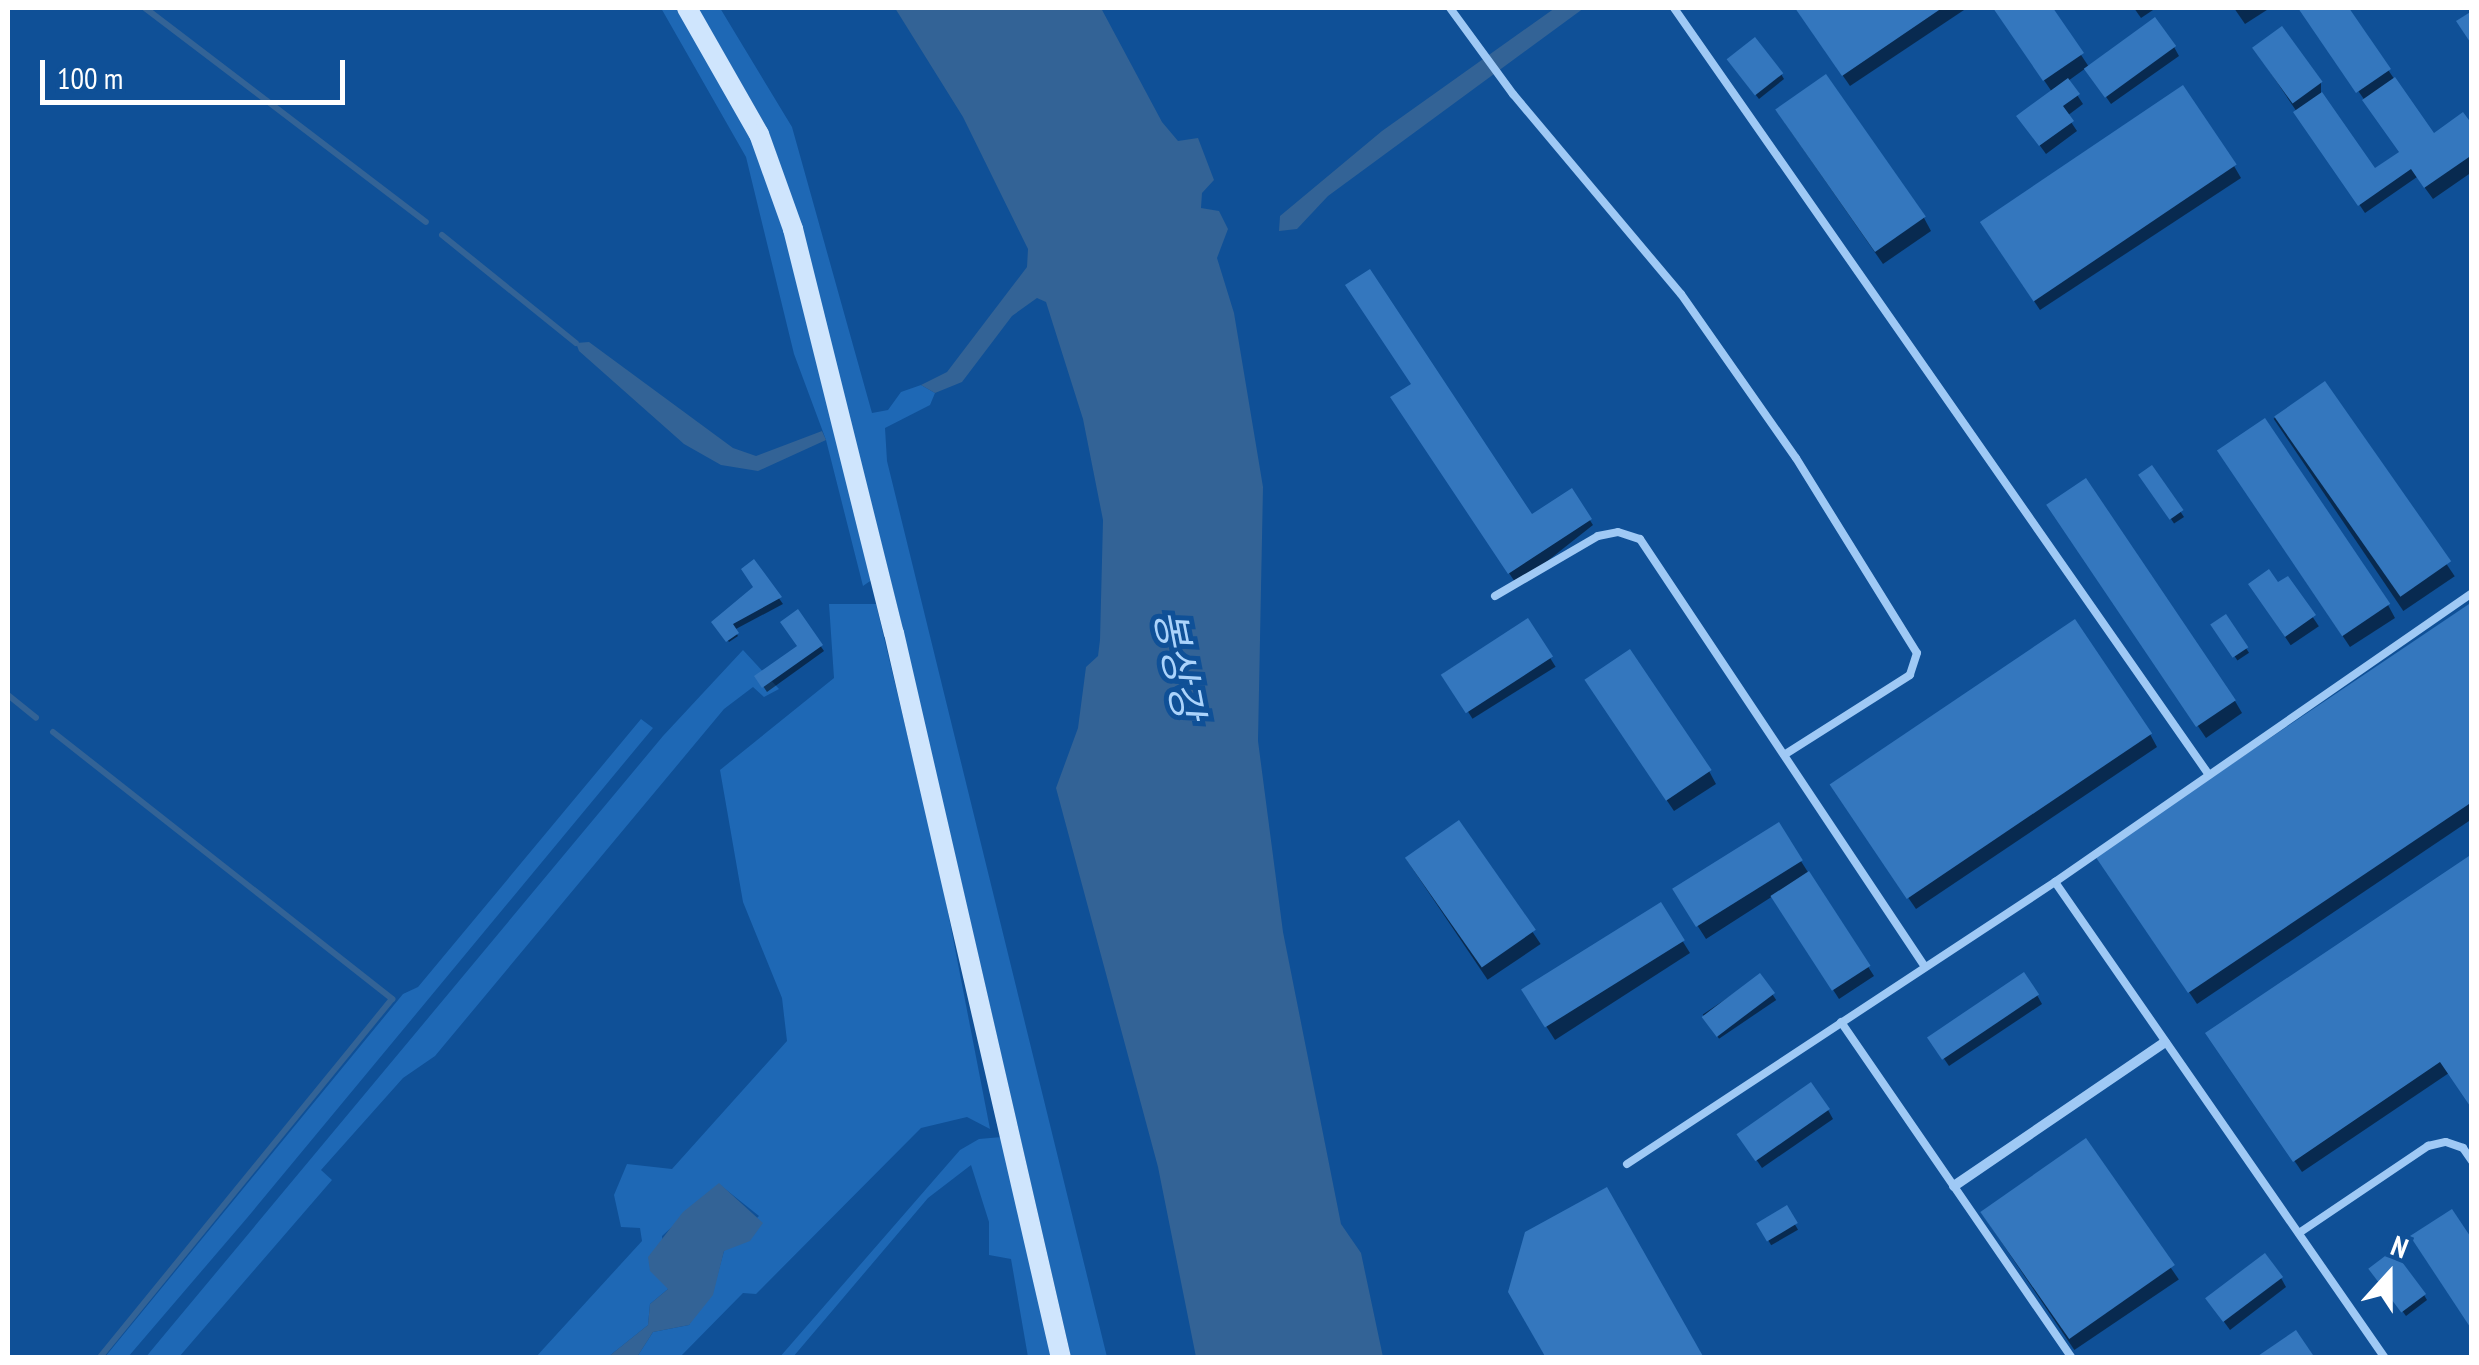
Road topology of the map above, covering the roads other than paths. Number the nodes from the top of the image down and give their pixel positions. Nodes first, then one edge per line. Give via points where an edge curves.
1 (687, 8) edge
2 (1450, 8) edge
3 (1674, 8) edge
4 (2472, 593) edge
5 (1495, 596) dead end
6 (1784, 755) junction
7 (2209, 775) junction
8 (2054, 882) junction
9 (1925, 967) junction
10 (1841, 1022) junction
11 (2165, 1042) junction
12 (2472, 1161) edge
13 (1626, 1164) dead end
14 (1954, 1186) junction
15 (2299, 1234) junction
16 (1061, 1358) edge
17 (2072, 1358) edge
18 (2385, 1358) edge

1 - 16 main road via 759,134 793,229
2 - 6 lane via 1681,294 1796,458 1917,653 1910,675
3 - 7 lane
4 - 7 lane
5 - 6 lane via 1598,536 1618,532 1640,539
6 - 9 lane
7 - 8 lane
8 - 9 lane
8 - 11 lane
9 - 10 lane
10 - 13 lane
10 - 14 lane
11 - 14 street
11 - 15 lane
12 - 15 lane via 2463,1148 2428,1146
14 - 17 lane
15 - 18 lane

